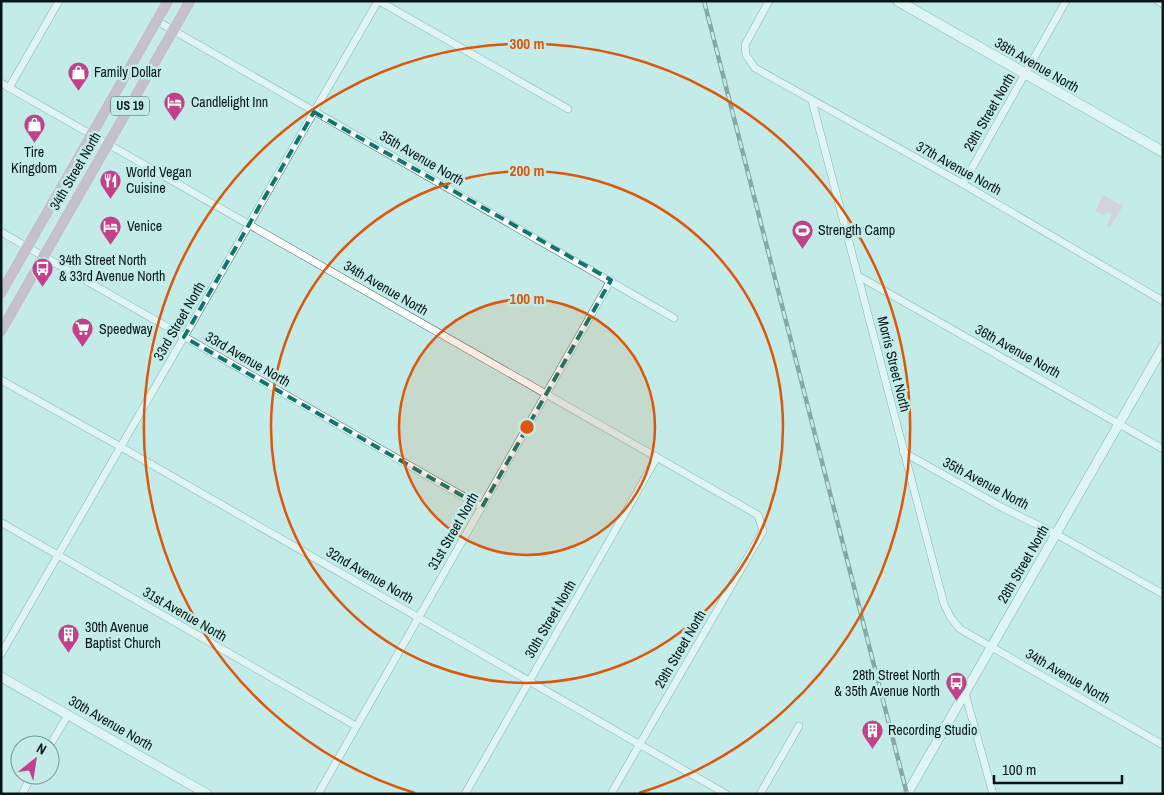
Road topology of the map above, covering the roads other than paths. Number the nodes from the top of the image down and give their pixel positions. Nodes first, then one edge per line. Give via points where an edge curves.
1 (59, 1) edge
2 (168, 1) edge
3 (190, 1) edge
4 (379, 1) edge
5 (769, 1) edge
6 (898, 1) edge
7 (1066, 1) edge
8 (1158, 1) edge
9 (1163, 4) edge
10 (157, 21) junction
11 (173, 31) junction
12 (1025, 74) junction
13 (1, 83) edge
14 (9, 88) junction
15 (812, 101) junction
16 (568, 109) dead end
17 (314, 112) junction
18 (91, 136) junction
19 (108, 145) junction
20 (1163, 152) edge
21 (963, 184) junction
22 (249, 224) junction
23 (1, 232) edge
24 (28, 247) junction
25 (44, 256) junction
26 (860, 276) junction
27 (610, 280) junction
28 (1, 293) edge
29 (1163, 301) edge
30 (674, 318) dead end
31 (1, 331) edge
32 (184, 337) junction
33 (1163, 347) edge
34 (1, 380) edge
35 (545, 394) junction
36 (1119, 424) junction
37 (121, 447) junction
38 (1163, 449) edge
39 (903, 452) junction
40 (657, 457) junction
41 (482, 507) junction
42 (758, 515) joint
43 (2, 523) edge
44 (1056, 534) junction
45 (58, 556) junction
46 (1163, 594) edge
47 (418, 617) junction
48 (960, 629) joint
49 (991, 647) junction
50 (1, 654) edge
51 (1, 677) edge
52 (529, 681) junction
53 (965, 693) junction
54 (68, 715) junction
55 (356, 726) junction
56 (799, 726) dead end
57 (56, 735) edge
58 (640, 744) junction
59 (1163, 745) edge
60 (207, 794) edge
61 (318, 794) edge
62 (465, 794) edge
63 (611, 794) edge
64 (726, 794) edge
65 (760, 794) edge
66 (907, 794) edge
67 (992, 794) edge

1 - 14 street
2 - 10 highway, 34th Street North / US 19
3 - 11 highway, 34th Street North / US 19
4 - 16 street
4 - 17 street, 33rd Street North
5 - 15 street, 37th Avenue North via 745,45 746,55 755,68
6 - 12 main road, 38th Avenue North
7 - 12 street, 29th Street North
8 - 9 street
10 - 11 street, 35th Avenue North
10 - 18 highway, 34th Street North / US 19
11 - 17 street, 35th Avenue North
11 - 19 highway, 34th Street North / US 19
12 - 20 main road, 38th Avenue North
12 - 21 street, 29th Street North
13 - 14 street, 34th Avenue North
14 - 18 street, 34th Avenue North
15 - 21 street, 37th Avenue North
15 - 26 street, Morris Street North
17 - 22 street, 33rd Street North
17 - 27 street, 35th Avenue North
18 - 19 street, 34th Avenue North
18 - 24 highway, 34th Street North / US 19
19 - 22 street, 34th Avenue North
19 - 25 highway, 34th Street North / US 19
21 - 29 street, 37th Avenue North
22 - 32 street, 33rd Street North
22 - 35 street, 34th Avenue North
23 - 24 street, 33rd Avenue North
24 - 25 street, 33rd Avenue North
24 - 28 highway, 34th Street North / US 19
25 - 31 highway, 34th Street North / US 19
25 - 32 street, 33rd Avenue North
26 - 36 street, 36th Avenue North
26 - 39 street, Morris Street North
27 - 30 street, 35th Avenue North
27 - 35 street, 31st Street North
32 - 37 street, 33rd Street North
32 - 41 street, 33rd Avenue North
33 - 36 street, 28th Street North
34 - 37 street, 32nd Avenue North
35 - 40 street, 34th Avenue North
35 - 41 street, 31st Street North
36 - 38 street, 36th Avenue North
36 - 44 street, 28th Street North
37 - 45 street, 33rd Street North
37 - 47 street, 32nd Avenue North
39 - 44 street, 35th Avenue North
39 - 48 street, Morris Street North via 944,604
40 - 42 street, 34th Avenue North
40 - 52 street, 30th Street North
41 - 47 street, 31st Street North
42 - 58 street, 29th Street North via 763,531
43 - 45 street, 31st Avenue North
44 - 46 street, 35th Avenue North
44 - 49 street, 28th Street North
45 - 50 street, 33rd Street North
45 - 55 street, 31st Avenue North
47 - 52 street, 32nd Avenue North
47 - 55 street, 31st Street North
48 - 49 street, 34th Avenue North
49 - 53 street, 28th Street North
49 - 59 street, 34th Avenue North
51 - 54 street, 30th Avenue North
52 - 58 street, 32nd Avenue North
52 - 62 street, 30th Street North
53 - 66 street, 28th Street North
53 - 67 street
54 - 57 street
54 - 60 street, 30th Avenue North
55 - 61 street, 31st Street North
56 - 65 street
58 - 63 street, 29th Street North
58 - 64 street, 32nd Avenue North

